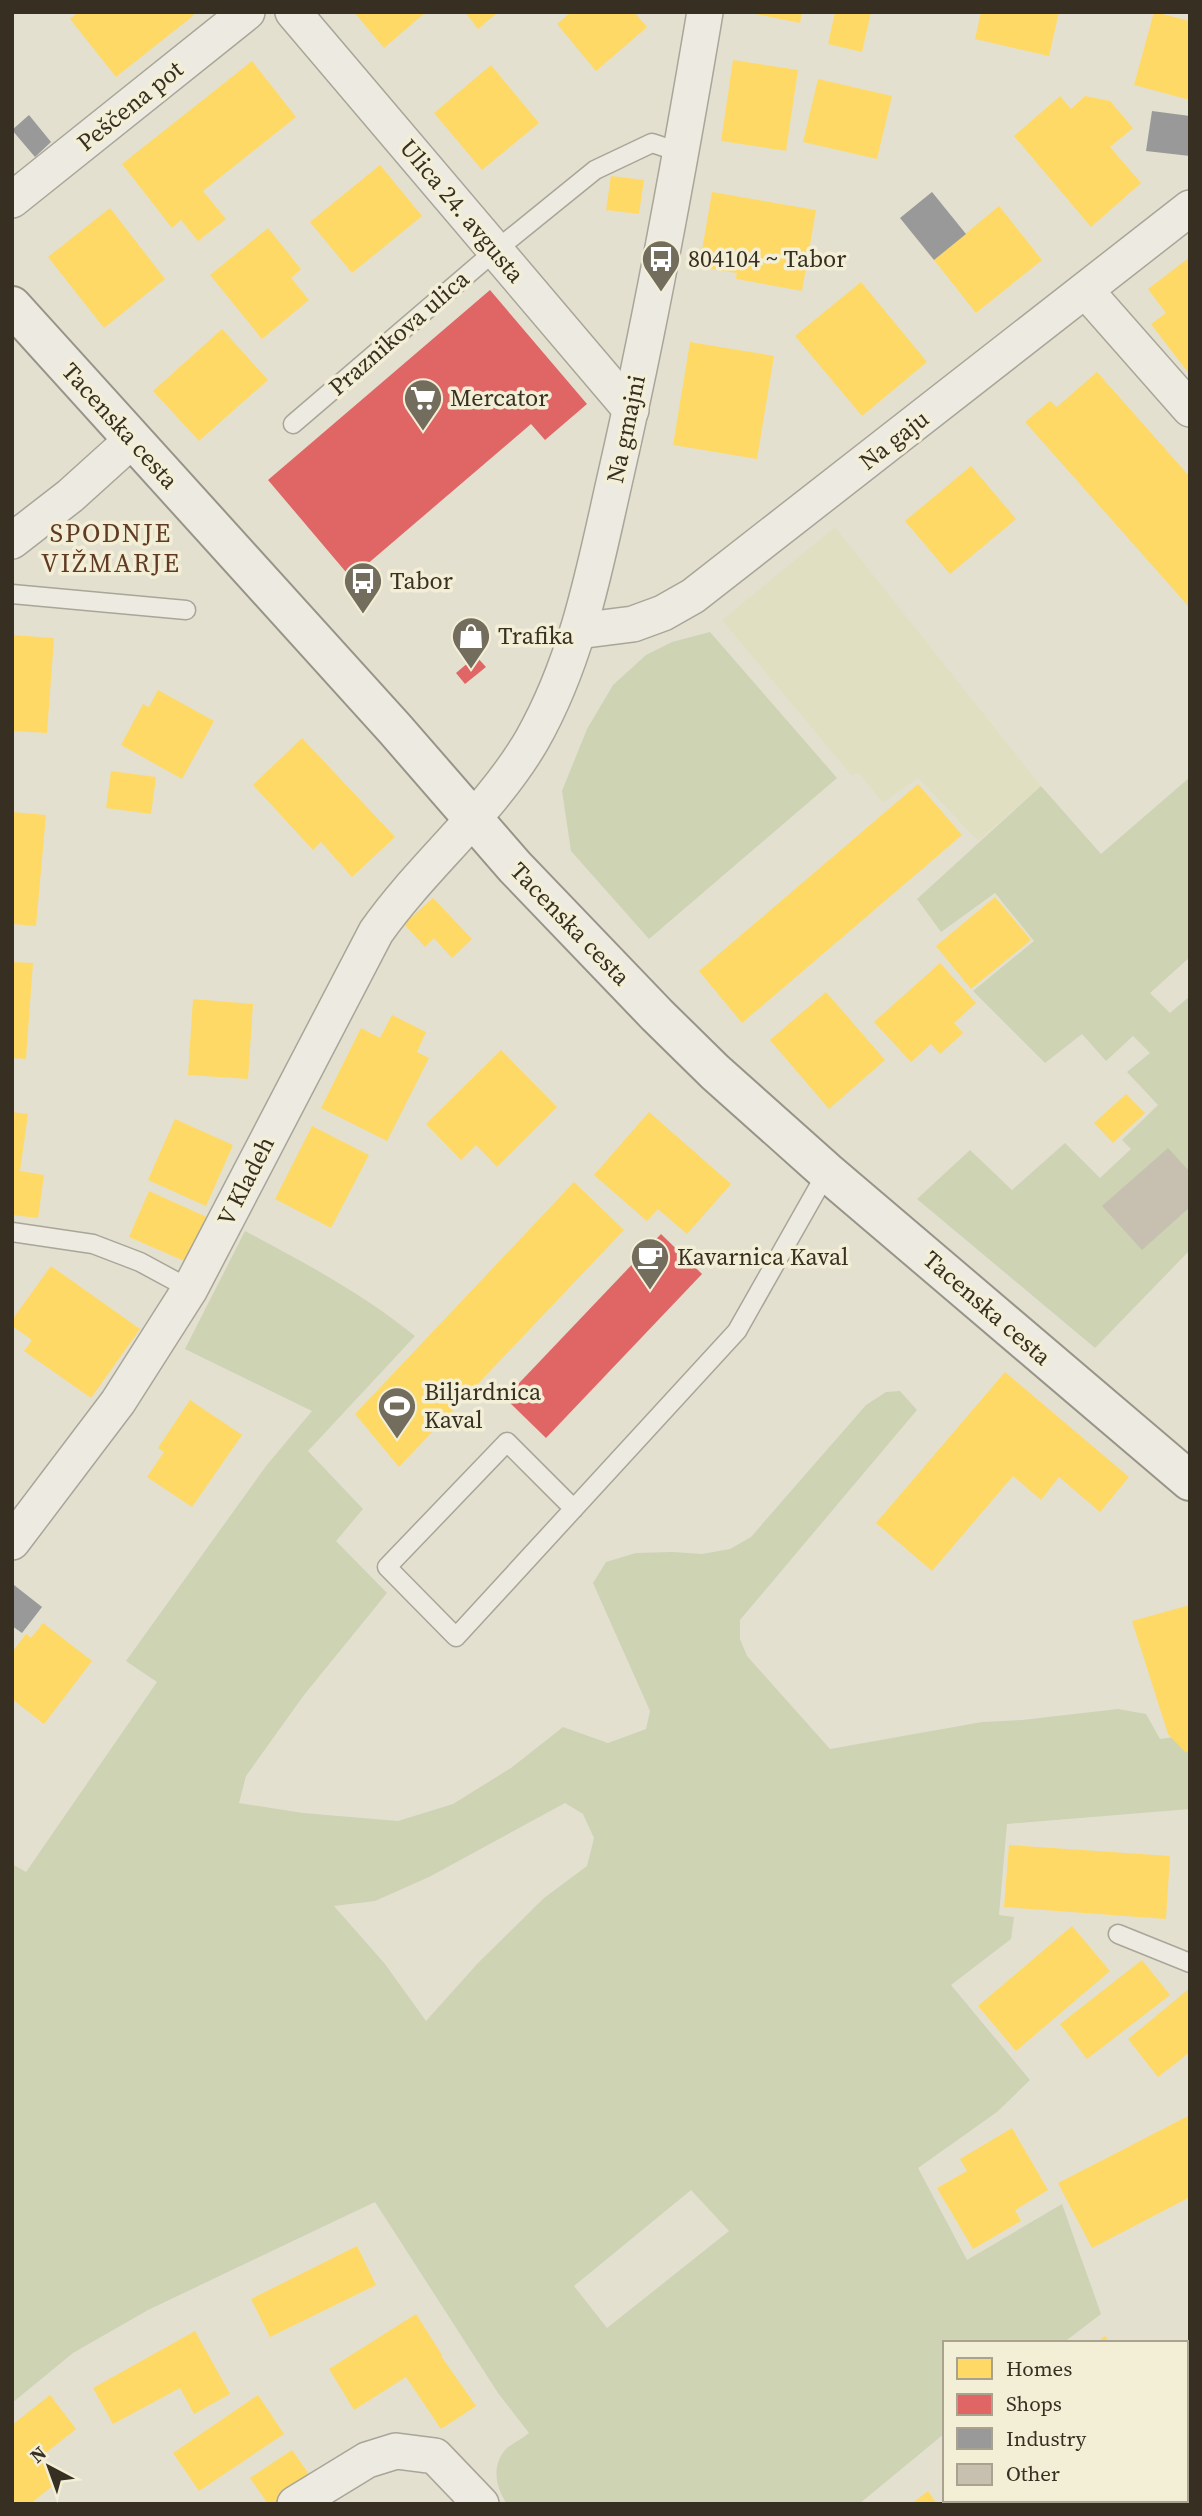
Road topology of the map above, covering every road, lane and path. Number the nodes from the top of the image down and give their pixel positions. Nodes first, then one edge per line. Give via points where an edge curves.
1 (247, 12) edge
2 (293, 12) edge
3 (705, 12) edge
4 (682, 153) junction
5 (12, 200) edge
6 (1190, 208) edge
7 (495, 251) junction
8 (1086, 291) junction
9 (12, 306) edge
10 (1190, 409) edge
11 (631, 410) junction
12 (293, 424) dead end
13 (132, 440) junction
14 (12, 541) edge
15 (12, 594) edge
16 (186, 610) dead end
17 (578, 631) junction
18 (473, 819) junction
19 (827, 1172) junction
20 (12, 1232) edge
21 (190, 1289) junction
22 (1190, 1481) edge
23 (574, 1509) junction
24 (12, 1542) edge
25 (1118, 1934) dead end
26 (1190, 1963) edge
27 (295, 2504) edge
28 (481, 2504) edge

1 - 5 street, Peščena pot
2 - 7 street, Ulica 24. avgusta
3 - 4 street, Na gmajni
4 - 7 lane, Praznikova ulica via 652,143 595,170
4 - 11 street, Na gmajni
6 - 8 street, Na gaju
7 - 11 street, Ulica 24. avgusta
7 - 12 lane, Praznikova ulica
8 - 10 street
8 - 17 street, Na gaju via 693,596 633,624
9 - 13 main road, Tacenska cesta
11 - 17 street, Na gmajni
13 - 14 street
13 - 18 main road, Tacenska cesta
15 - 16 lane
17 - 18 street, Na gmajni via 558,690 531,741
18 - 19 main road, Tacenska cesta via 514,867 715,1072
18 - 21 street, V Kladeh via 376,932
19 - 22 main road, Tacenska cesta
19 - 23 lane via 737,1331
20 - 21 lane via 93,1244
21 - 24 street, V Kladeh via 118,1402
23 - 23 lane via 508,1442 387,1567 456,1637
25 - 26 lane
27 - 28 street via 367,2460 396,2451 435,2456

